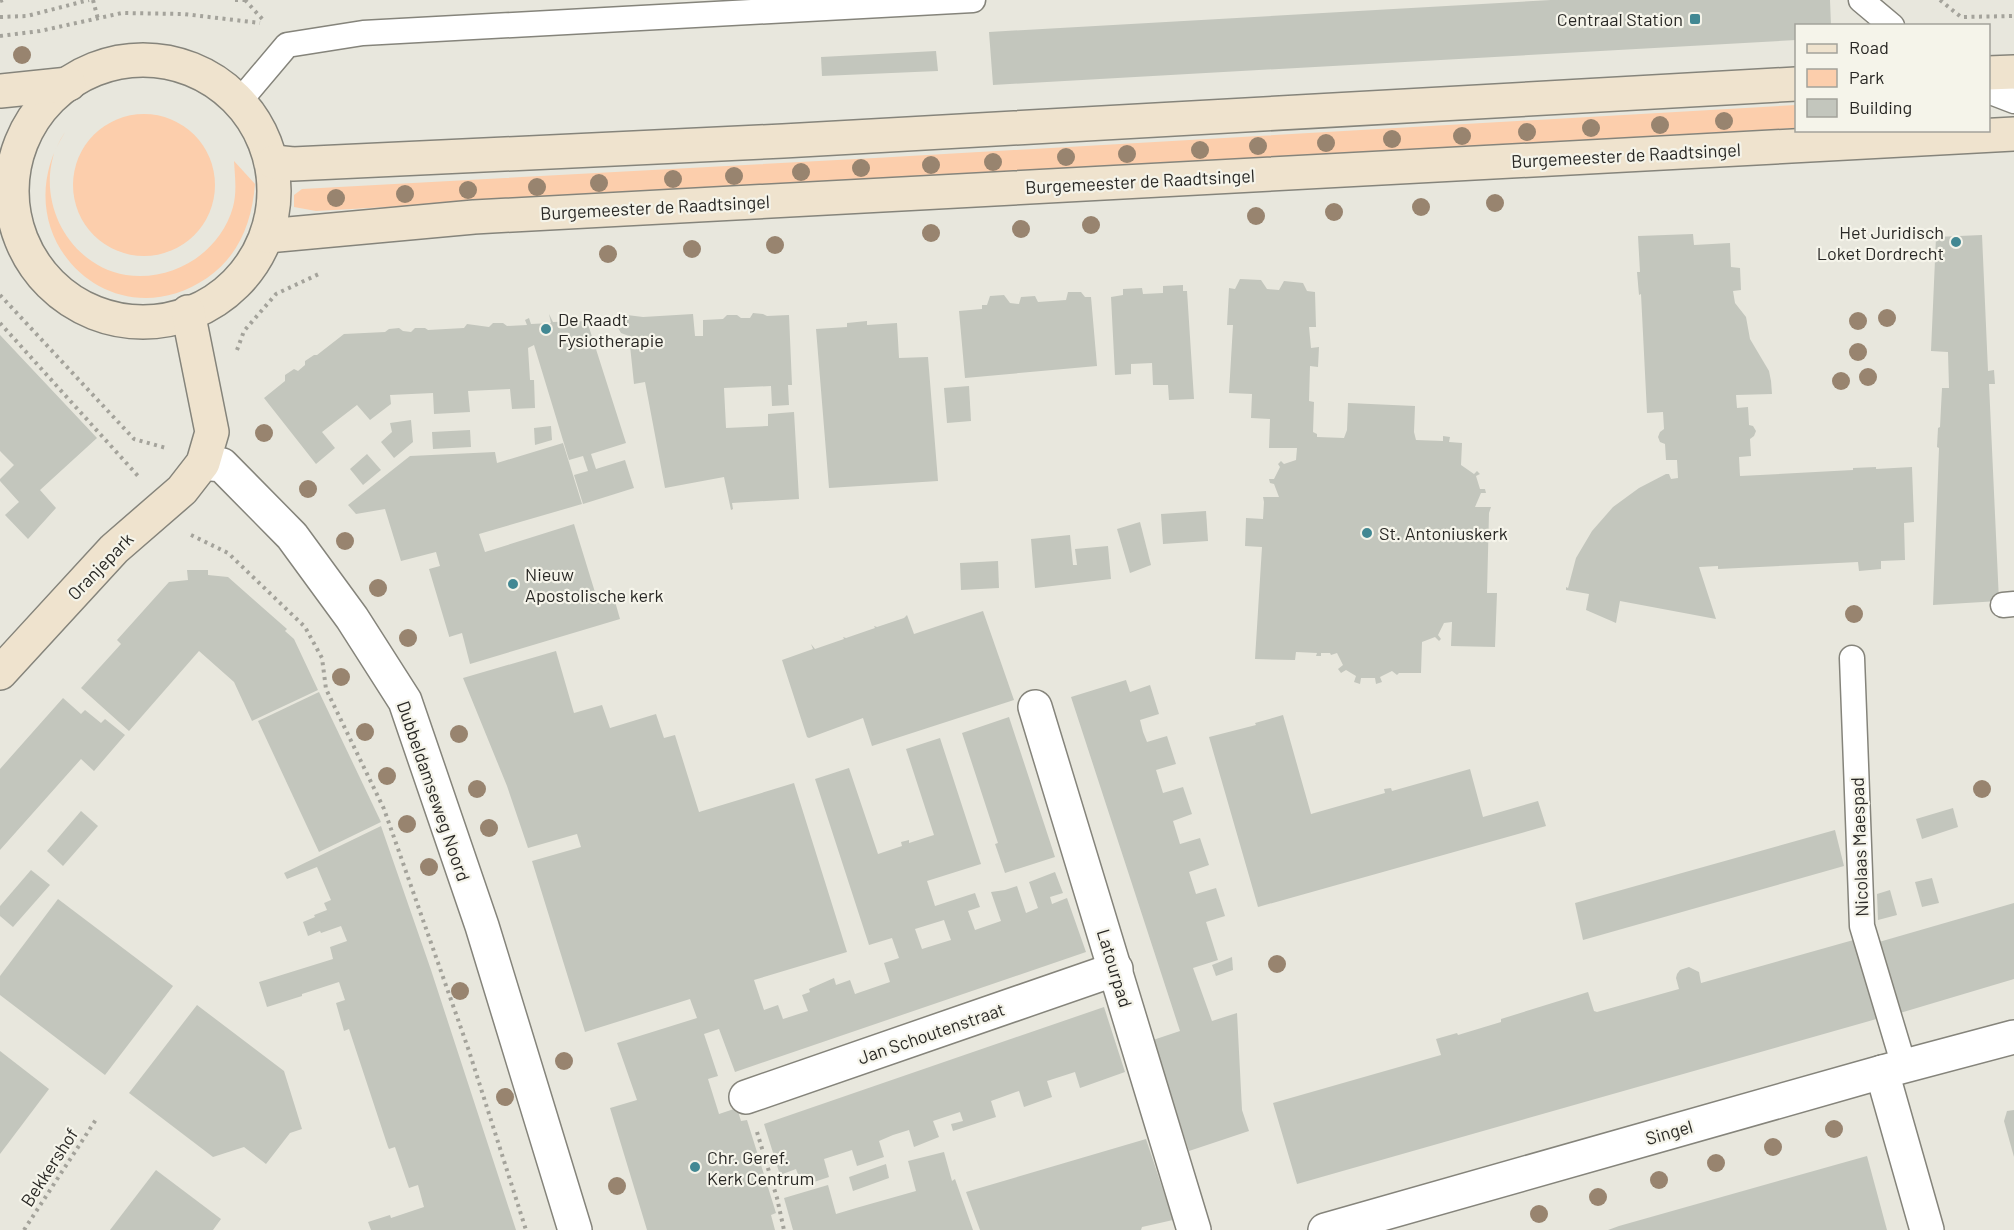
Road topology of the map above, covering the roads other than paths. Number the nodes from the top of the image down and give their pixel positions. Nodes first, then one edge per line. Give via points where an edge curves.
1 (973, 0) edge
2 (1862, 1) edge
3 (1865, 24) edge
4 (1890, 24) edge
5 (2014, 72) edge
6 (1990, 73) edge
7 (69, 84) junction
8 (1795, 84) edge
9 (0, 91) edge
10 (1990, 91) edge
11 (2014, 101) edge
12 (238, 103) junction
13 (2014, 134) edge
14 (274, 162) junction
15 (6, 179) edge
16 (267, 237) junction
17 (10, 244) edge
18 (188, 312) junction
19 (202, 463) junction
20 (1852, 658) dead end
21 (0, 673) edge
22 (1035, 707) dead end
23 (1116, 969) junction
24 (2014, 1037) edge
25 (1893, 1069) junction
26 (746, 1097) road end
27 (575, 1230) edge
28 (1194, 1230) edge
29 (1325, 1230) edge
30 (1927, 1230) edge

1 - 12 lane via 363,33 287,45
2 - 3 lane
2 - 4 lane
5 - 6 main road
7 - 9 main road
7 - 12 main road via 106,66 147,60 197,72
7 - 15 main road via 26,136
8 - 14 main road via 783,141
10 - 11 lane
12 - 14 main road
13 - 16 main road, Burgemeester de Raadtsingel via 474,217
14 - 16 main road via 275,213
15 - 17 main road via 11,199
16 - 18 main road via 254,261 235,282
17 - 18 main road via 30,260 59,294 100,315 144,321
18 - 19 main road via 212,432
19 - 21 main road, Oranjepark via 182,490 114,549
19 - 27 street, Dubbeldamseweg Noord via 222,465 292,536 352,618 405,701 482,926
20 - 25 lane, Nicolaas Maespad via 1862,926
22 - 23 street, Latourpad
23 - 26 street, Jan Schoutenstraat
23 - 28 street, Latourpad
24 - 25 street, Singel
25 - 29 street, Singel
25 - 30 street

